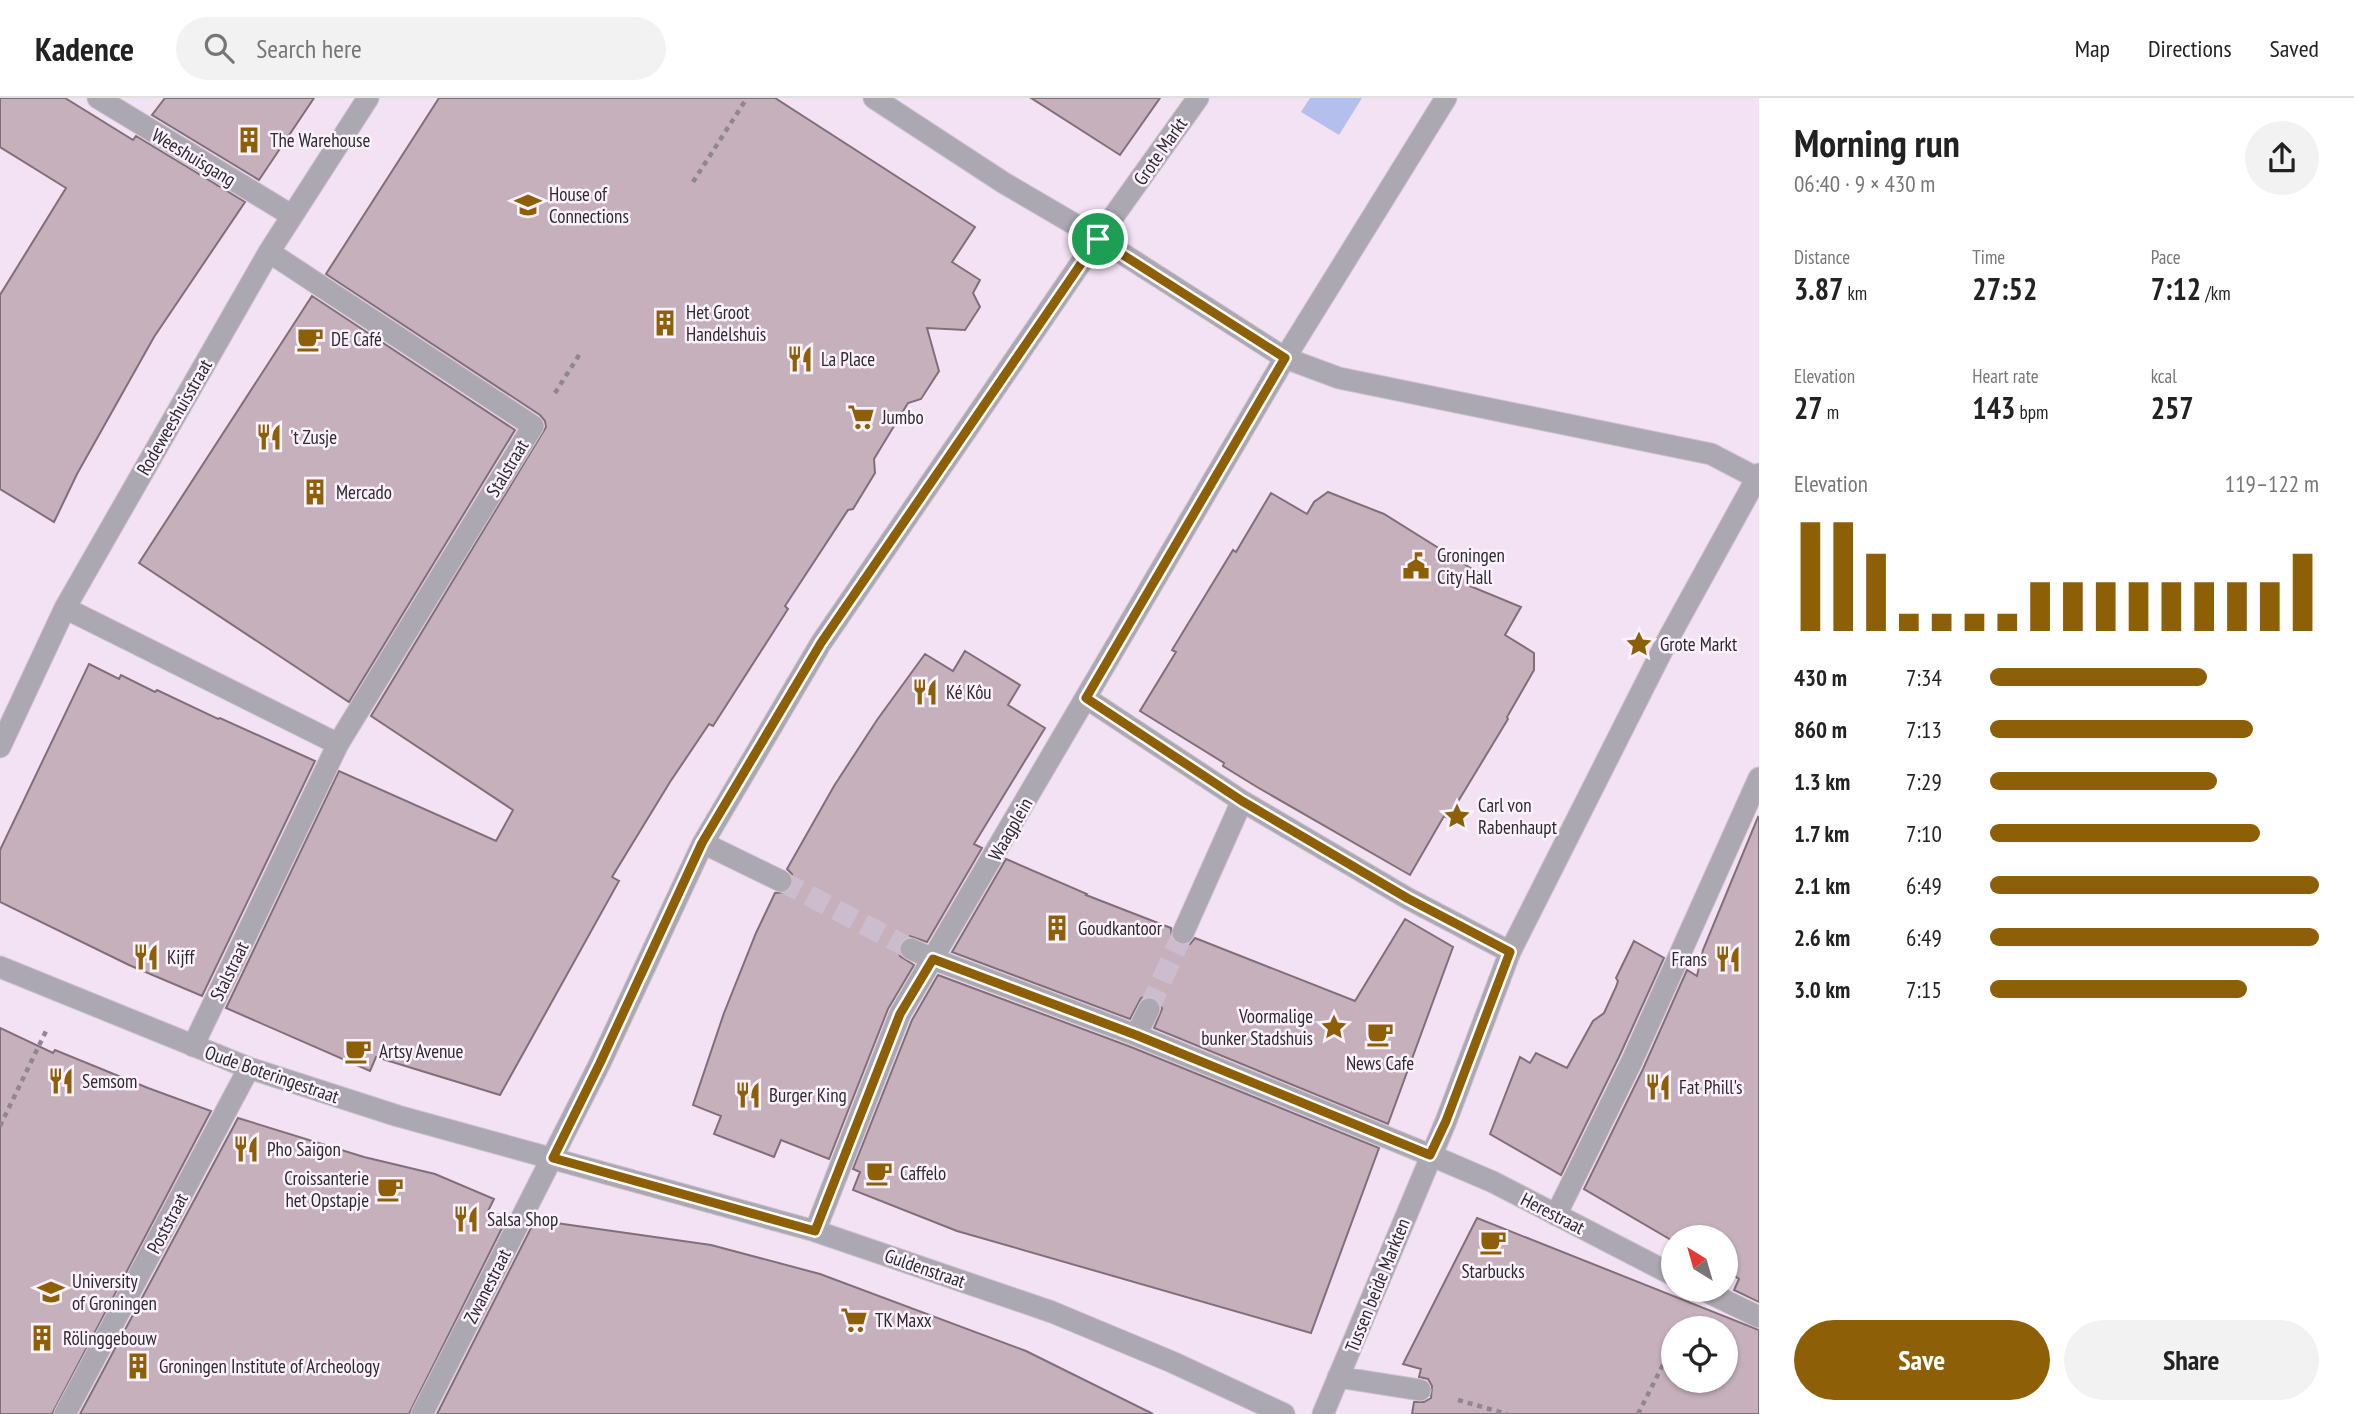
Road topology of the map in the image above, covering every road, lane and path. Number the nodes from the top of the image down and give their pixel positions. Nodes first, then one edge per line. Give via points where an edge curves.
1 (98, 98) edge
2 (368, 98) edge
3 (747, 98) edge
4 (874, 98) edge
5 (1198, 98) edge
6 (1446, 98) edge
7 (693, 182) dead end
8 (291, 215) junction
9 (1098, 239) junction
10 (269, 252) junction
11 (581, 352) dead end
12 (1285, 358) junction
13 (555, 393) dead end
14 (1758, 477) edge
15 (65, 608) junction
16 (1086, 698) junction
17 (338, 744) junction
18 (0, 747) edge
19 (1759, 778) edge
20 (1242, 801) junction
21 (702, 843) junction
22 (781, 881) tunnel mouth
23 (1183, 933) tunnel mouth
24 (911, 949) tunnel mouth
25 (1510, 952) junction
26 (933, 959) junction
27 (0, 967) edge
28 (1149, 1009) tunnel mouth
29 (1136, 1035) junction
30 (193, 1045) junction
31 (249, 1068) junction
32 (26, 1071) dead end
33 (0, 1126) edge
34 (1430, 1155) junction
35 (553, 1158) junction
36 (1556, 1215) junction
37 (815, 1231) junction
38 (1661, 1269) edge
39 (1728, 1302) edge
40 (1759, 1317) edge
41 (1661, 1369) edge
42 (1338, 1377) junction
43 (1420, 1390) joint
44 (65, 1414) edge
45 (422, 1414) edge
46 (1284, 1414) edge
47 (1323, 1414) edge
48 (1507, 1414) edge
49 (1638, 1414) edge

1 - 8 street, Weeshuisgang
2 - 8 street, Rodeweeshuisstraat
3 - 7 path
4 - 9 street
5 - 9 street, Grote Markt
6 - 12 street
8 - 10 street, Rodeweeshuisstraat
9 - 12 street
9 - 21 street, Grote Markt via 821,643
10 - 15 street, Rodeweeshuisstraat
10 - 17 street, Stalstraat via 533,426
11 - 13 path
12 - 14 street via 1339,378 1712,454
12 - 16 street
14 - 25 street, Tussen beide Markten via 1667,641
15 - 17 street
15 - 18 street, Rodeweeshuisstraat
16 - 20 street
16 - 26 street, Waagplein
17 - 30 street, Stalstraat
19 - 36 street via 1631,1063
20 - 23 street
20 - 25 street via 1407,898
21 - 22 street
21 - 35 street, Grote Markt
24 - 26 street, Herestraat
25 - 34 street, Tussen beide Markten
26 - 29 street, Herestraat
26 - 37 street, Waagplein via 900,1014
27 - 30 street, Oude Boteringestraat
28 - 29 street
29 - 34 street, Herestraat
30 - 31 street, Oude Boteringestraat
31 - 35 street, Oude Boteringestraat via 398,1116
31 - 44 street, Poststraat
32 - 33 path
34 - 36 street, Herestraat
34 - 42 street, Tussen beide Markten
35 - 37 street, Guldenstraat
35 - 45 street, Zwanestraat
36 - 38 street, Herestraat
37 - 46 street, Guldenstraat via 1052,1312
39 - 40 street
41 - 49 path
42 - 43 street
42 - 47 street, Tussen beide Markten
43 - 48 path

